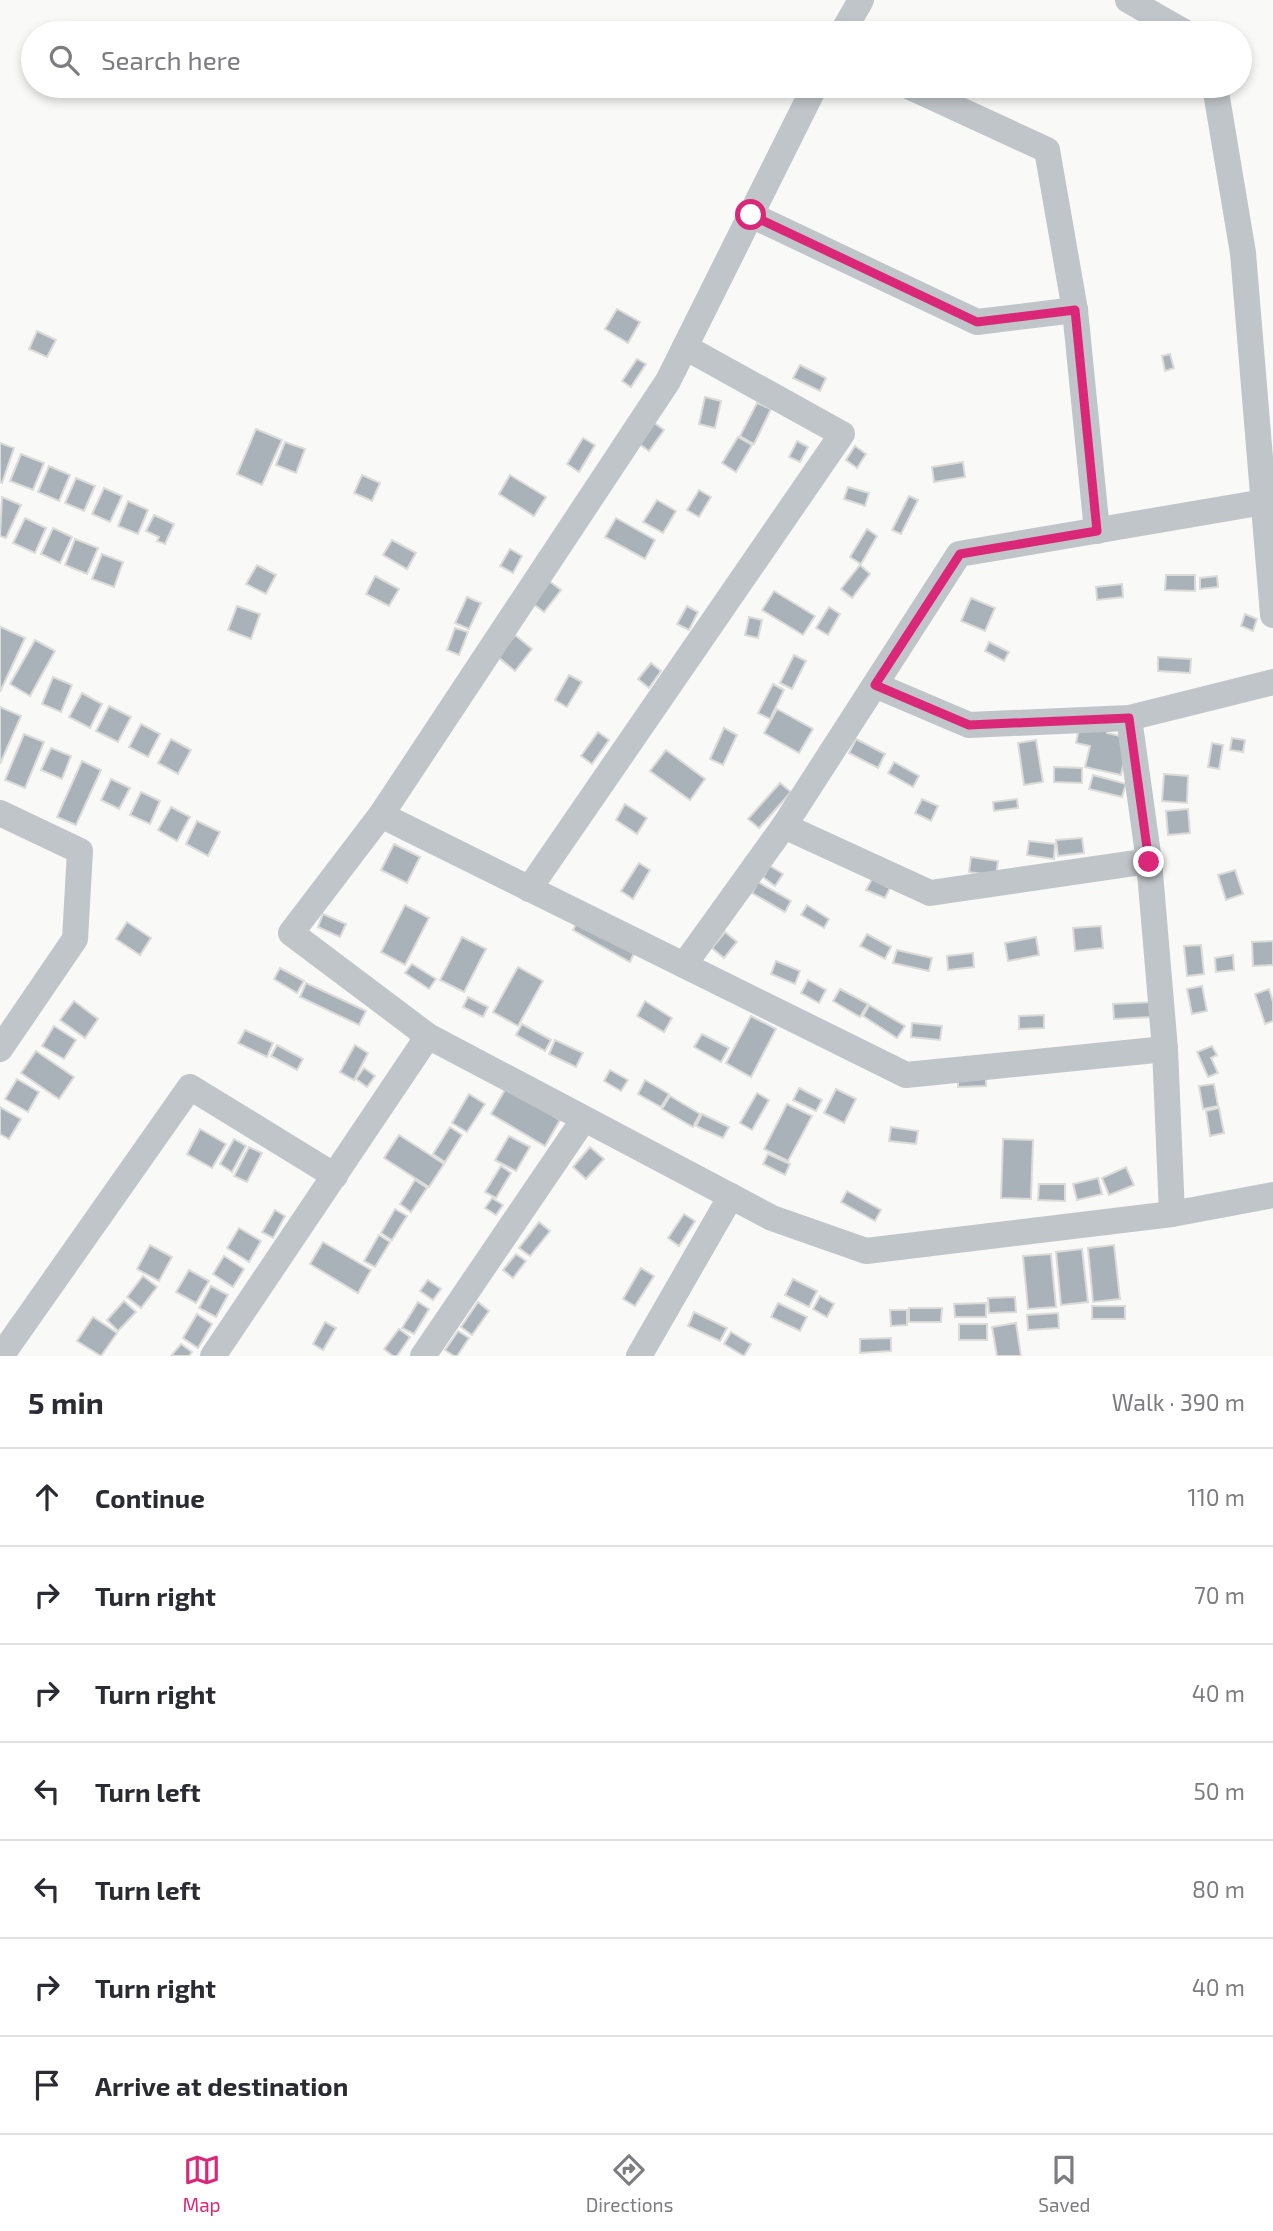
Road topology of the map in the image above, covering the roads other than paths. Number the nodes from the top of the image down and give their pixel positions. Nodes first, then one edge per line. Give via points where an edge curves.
1 (861, 0) edge
2 (1128, 0) edge
3 (849, 21) edge
4 (1165, 21) edge
5 (809, 98) edge
6 (934, 98) edge
7 (1217, 98) edge
8 (751, 215) junction
9 (1075, 310) junction
10 (685, 347) junction
11 (1264, 502) junction
12 (1097, 531) junction
13 (1273, 615) edge
14 (1273, 682) edge
15 (875, 685) junction
16 (1129, 718) junction
17 (0, 813) edge
18 (381, 815) junction
19 (784, 826) junction
20 (1149, 862) junction
21 (530, 889) junction
22 (684, 965) junction
23 (428, 1036) junction
24 (0, 1049) edge
25 (1165, 1049) junction
26 (584, 1119) junction
27 (334, 1175) junction
28 (1273, 1195) edge
29 (731, 1196) junction
30 (1172, 1214) junction
31 (652, 1352) edge
32 (1, 1356) edge
33 (213, 1356) edge
34 (423, 1356) edge

1 - 3 street
2 - 4 street
5 - 8 street
6 - 9 street via 1047,150
7 - 11 street via 1243,253
8 - 9 street via 977,322
8 - 10 street
9 - 12 street
10 - 18 street via 668,381
10 - 21 street via 842,433
11 - 12 street
11 - 13 street
12 - 15 street via 960,554
14 - 16 street
15 - 16 street via 969,725
15 - 19 street
16 - 20 street
17 - 24 street via 80,851 75,939
18 - 21 street
18 - 23 street via 291,933
19 - 20 street via 930,893
19 - 22 street
20 - 25 street
21 - 22 street
22 - 25 street via 905,1075
23 - 26 street
23 - 27 street
25 - 30 street
26 - 29 street
26 - 34 street
27 - 32 street via 190,1087
27 - 33 street
28 - 30 street
29 - 30 street via 772,1218 866,1251
29 - 31 street

